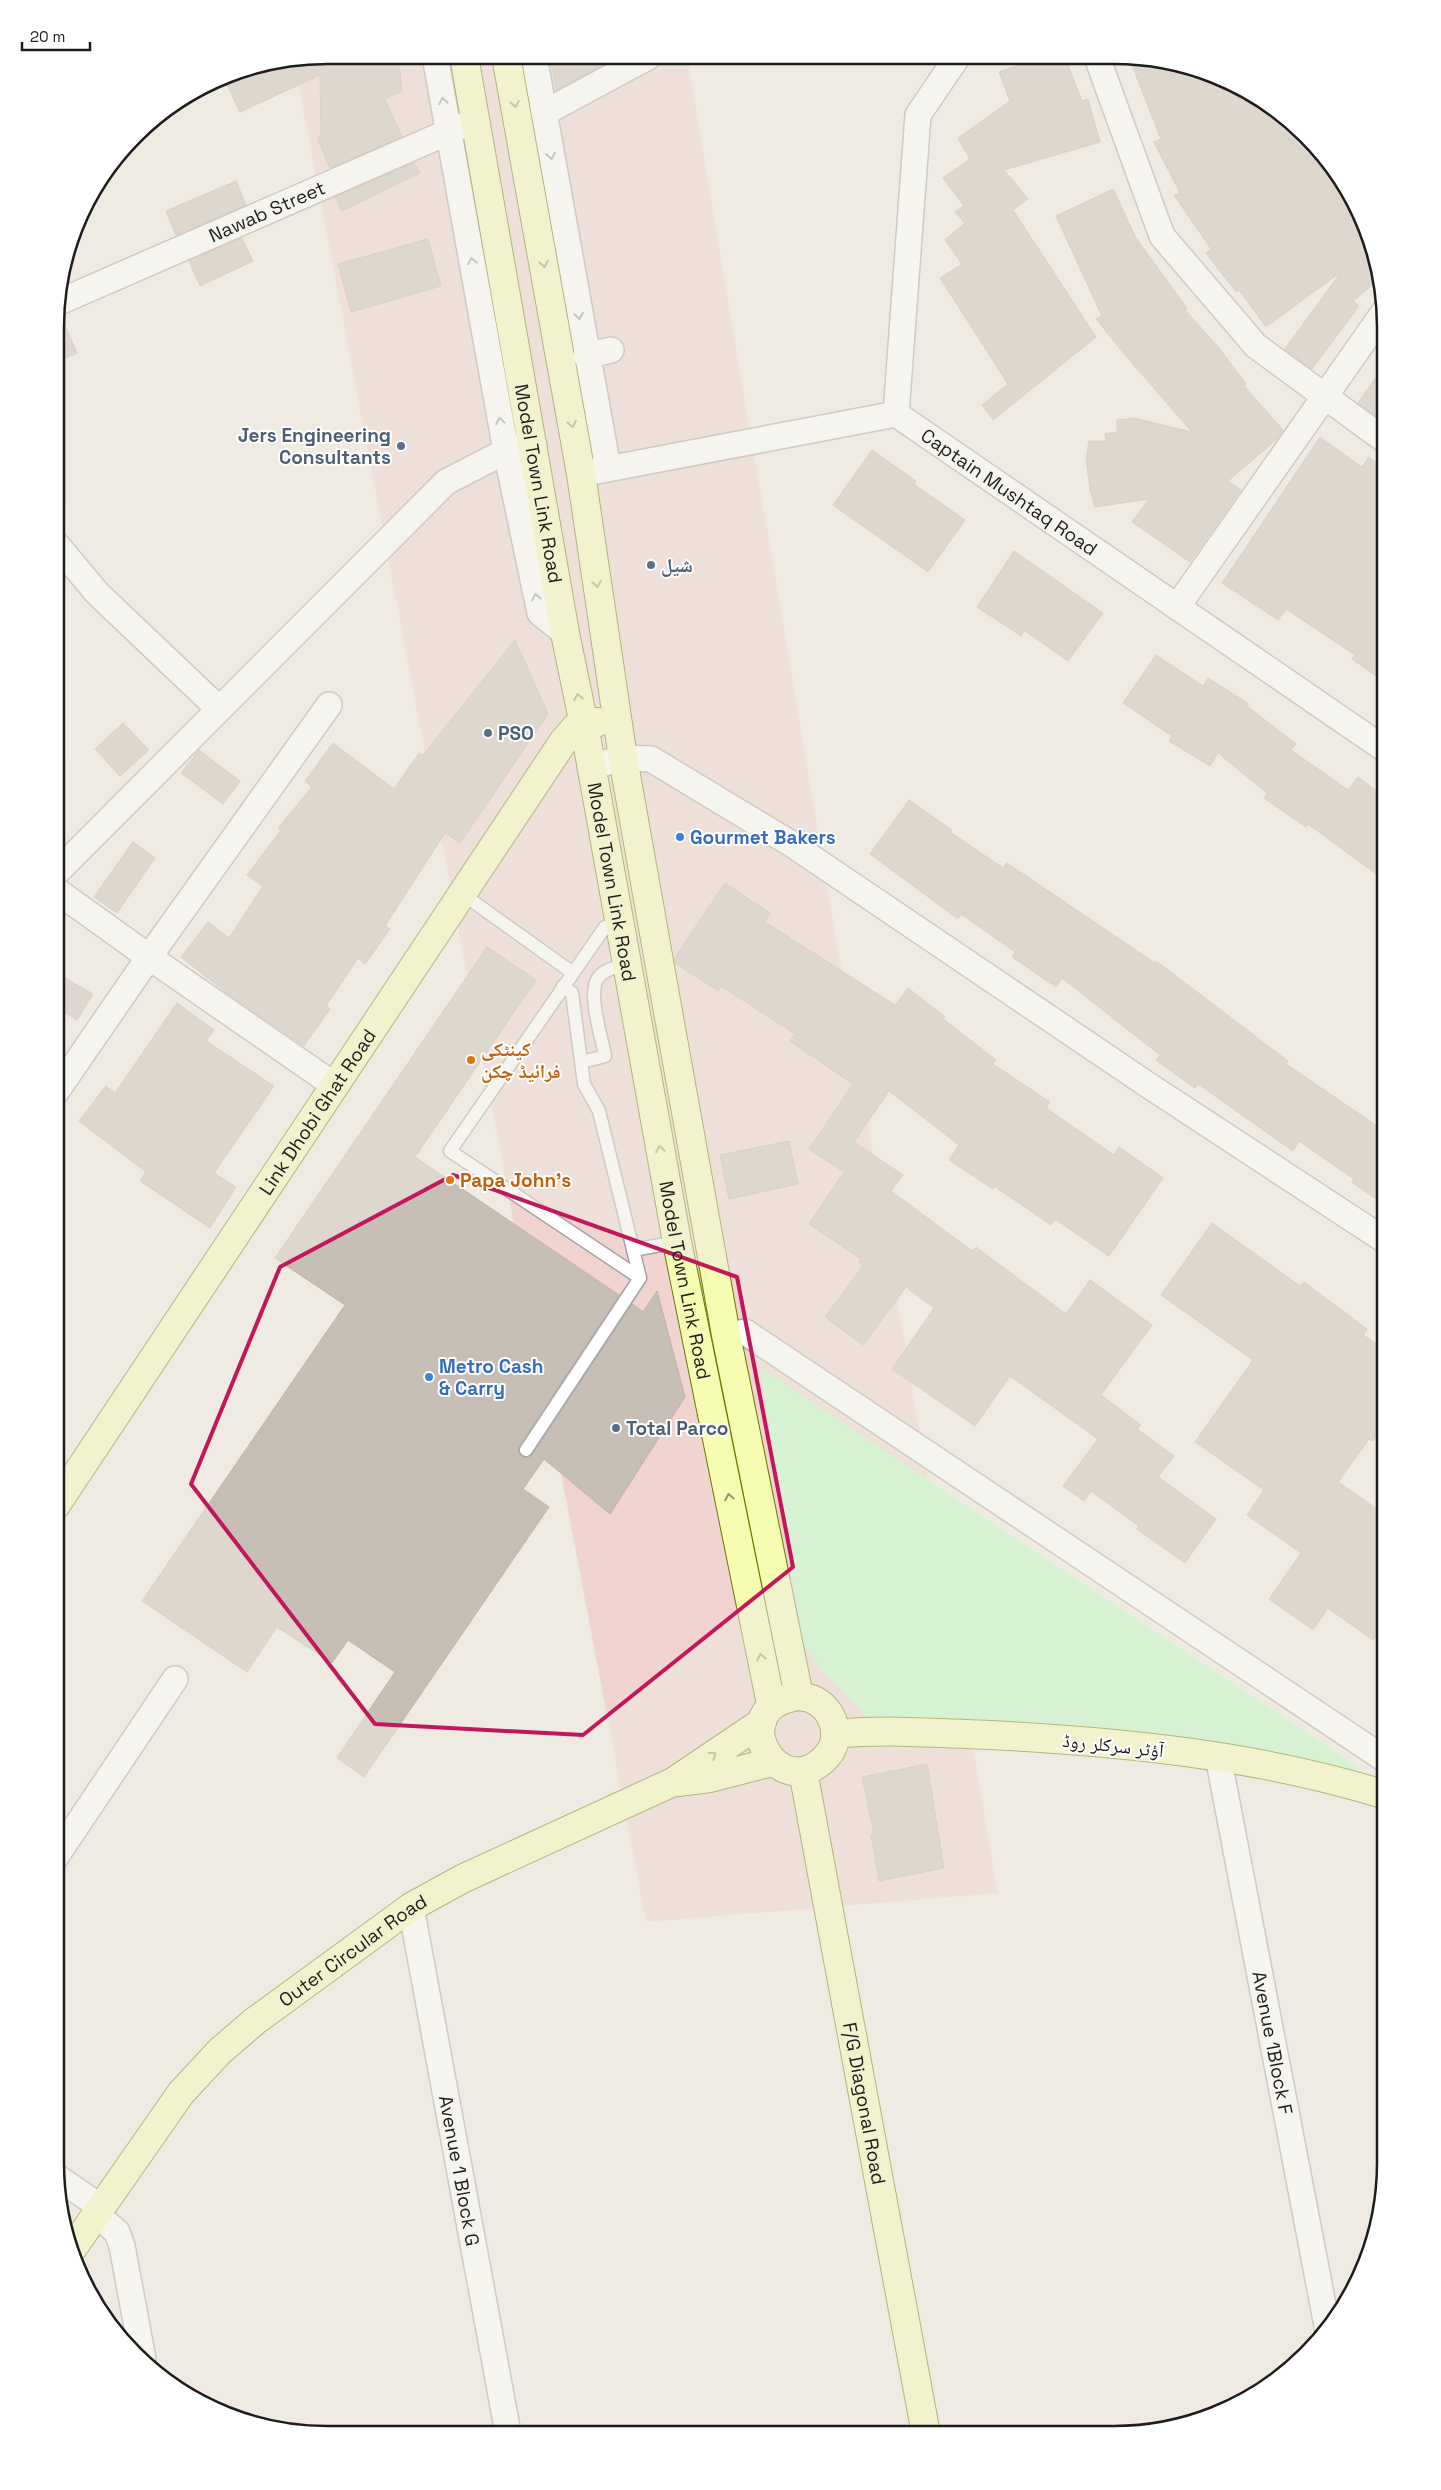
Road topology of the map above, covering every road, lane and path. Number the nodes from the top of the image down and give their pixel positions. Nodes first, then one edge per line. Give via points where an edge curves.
1 (436, 64) edge
2 (466, 64) edge
3 (507, 64) edge
4 (535, 64) edge
5 (635, 64) edge
6 (953, 64) edge
7 (1099, 64) edge
8 (544, 113) junction
9 (476, 120) junction
10 (449, 132) junction
11 (65, 299) edge
12 (1377, 322) edge
13 (611, 350) dead end
14 (586, 356) junction
15 (1325, 398) junction
16 (896, 414) junction
17 (1377, 435) edge
18 (534, 445) junction
19 (506, 451) junction
20 (608, 468) junction
21 (581, 474) junction
22 (64, 553) edge
23 (1177, 608) junction
24 (565, 633) junction
25 (330, 705) dead end
26 (219, 709) junction
27 (618, 718) junction
28 (584, 725) junction
29 (1377, 744) edge
30 (623, 758) junction
31 (590, 768) junction
32 (64, 865) edge
33 (461, 893) junction
34 (64, 898) edge
35 (619, 924) junction
36 (149, 957) junction
37 (626, 964) junction
38 (573, 973) junction
39 (563, 986) junction
40 (582, 1062) junction
41 (64, 1080) edge
42 (334, 1085) junction
43 (1377, 1235) edge
44 (677, 1242) junction
45 (633, 1250) junction
46 (640, 1278) junction
47 (726, 1335) junction
48 (526, 1450) dead end
49 (64, 1493) edge
50 (175, 1680) dead end
51 (799, 1696) junction
52 (767, 1713) junction
53 (835, 1734) junction
54 (1377, 1754) edge
55 (1218, 1756) junction
56 (772, 1762) junction
57 (803, 1771) junction
58 (672, 1782) junction
59 (1377, 1791) edge
60 (64, 1845) edge
61 (411, 1907) junction
62 (64, 2183) edge
63 (100, 2211) junction
64 (76, 2243) edge
65 (1326, 2319) edge
66 (141, 2349) edge
67 (507, 2426) edge
68 (925, 2426) edge

10 -> 1 street
2 - 9 main road, Model Town Link Road
3 -> 21 main road, Model Town Link Road
4 - 8 street
5 - 8 street
6 - 16 street via 918,115
7 - 15 street via 1162,236 1256,346
8 -> 14 street
9 - 10 street, Nawab Street
9 - 18 main road, Model Town Link Road
10 - 11 street, Nawab Street
19 -> 10 street
12 - 15 street
13 - 14 street
14 - 20 street
15 - 17 street
15 - 23 street
16 - 20 street
16 - 23 street, Captain Mushtaq Road
18 - 19 street
18 - 24 main road, Model Town Link Road
24 -> 19 street via 540,613
19 - 26 street via 446,482
20 - 21 street
21 -> 27 main road, Model Town Link Road
22 - 26 street via 97,593
23 - 29 street, Captain Mushtaq Road
28 -> 24 main road, Model Town Link Road
25 - 36 street
26 - 32 street
27 - 28 main road
27 - 30 main road, Model Town Link Road
28 - 31 main road, Model Town Link Road
28 - 33 main road, Link Dhobi Ghat Road via 576,727 563,742
30 - 31 street
30 - 43 street via 651,759 790,843
30 - 47 main road, Model Town Link Road
31 - 35 main road, Model Town Link Road
33 - 38 lane
33 - 42 main road, Link Dhobi Ghat Road
34 - 36 street
35 - 37 main road, Model Town Link Road
35 - 38 lane via 605,927
36 - 41 street
36 - 42 street
37 - 40 lane via 598,977 593,988 606,1056
44 -> 37 main road, Model Town Link Road
38 - 39 lane
39 - 40 lane via 572,993
39 - 46 lane via 450,1151
40 - 45 lane via 584,1084 599,1111
42 - 49 main road, Link Dhobi Ghat Road
44 - 45 lane
52 -> 44 main road, Model Town Link Road
45 - 46 lane
46 - 48 lane
47 - 51 main road, Model Town Link Road
47 - 54 street via 745,1332
50 - 60 street
51 - 52 main road via 788,1698
51 - 53 main road via 813,1699 825,1708 833,1720
52 - 56 main road via 761,1743
58 -> 52 main road, Outer Circular Road
53 - 55 main road, آؤٹر سرکلر روڈ via 876,1730 1037,1738
53 - 57 main road via 831,1752 819,1764
55 - 59 main road, آؤٹر سرکلر روڈ via 1300,1770
55 - 65 street, Avenue 1Block F
56 - 57 main road via 781,1768
56 - 58 main road, Outer Circular Road via 710,1778
57 - 68 main road, F/G Diagonal Road
58 - 61 main road, Outer Circular Road via 462,1879
61 - 63 main road, Outer Circular Road via 255,2021 220,2051 181,2094
61 - 67 street, Avenue 1 Block G
62 - 63 street
63 - 64 main road, Outer Circular Road
63 - 66 street via 117,2232 122,2246

